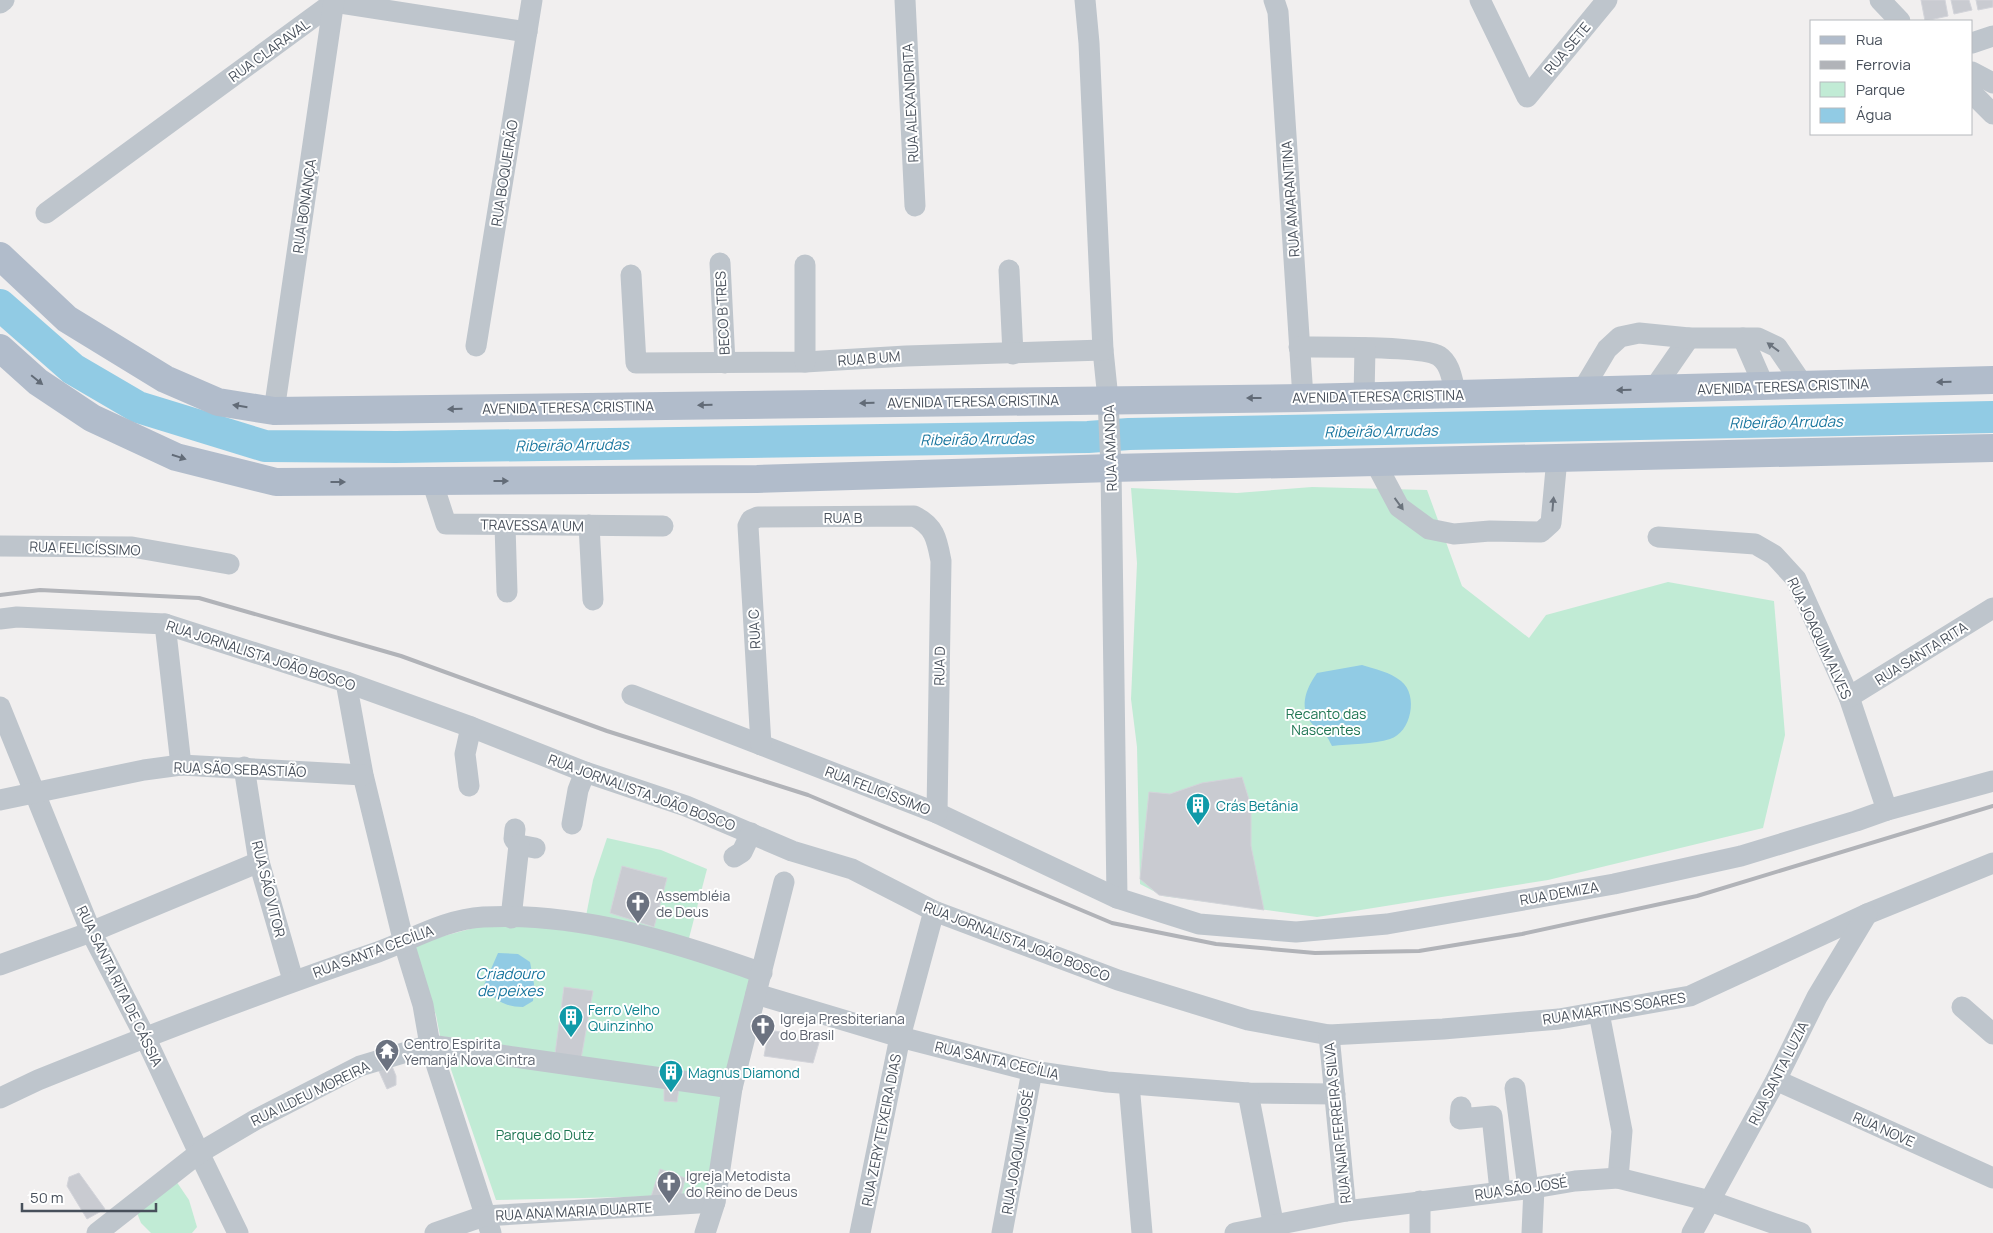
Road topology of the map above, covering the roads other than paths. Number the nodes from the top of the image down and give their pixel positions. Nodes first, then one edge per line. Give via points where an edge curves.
1 (4, 0) edge
2 (532, 0) edge
3 (905, 0) edge
4 (1085, 0) edge
5 (1274, 0) edge
6 (1480, 0) edge
7 (1607, 0) edge
8 (1880, 0) edge
9 (334, 1) edge
10 (0, 3) edge
11 (1899, 20) edge
12 (527, 32) junction
13 (1993, 36) edge
14 (1973, 43) edge
15 (1973, 73) edge
16 (1993, 83) edge
17 (1973, 94) edge
18 (1993, 114) edge
19 (915, 206) dead end
20 (46, 213) dead end
21 (0, 256) edge
22 (720, 263) dead end
23 (805, 265) dead end
24 (1009, 270) dead end
25 (631, 275) dead end
26 (1689, 338) junction
27 (1742, 338) junction
28 (476, 346) dead end
29 (1299, 347) junction
30 (0, 348) edge
31 (1365, 348) junction
32 (1103, 350) junction
33 (1013, 354) junction
34 (805, 362) junction
35 (725, 363) junction
36 (1993, 380) edge
37 (1803, 385) junction
38 (1764, 386) junction
39 (1653, 390) junction
40 (1582, 391) junction
41 (1456, 394) junction
42 (1364, 397) junction
43 (1303, 398) junction
44 (1108, 407) junction
45 (274, 411) junction
46 (1993, 448) edge
47 (1557, 458) junction
48 (1111, 460) junction
49 (1375, 462) junction
50 (432, 481) junction
51 (758, 517) joint
52 (926, 522) joint
53 (505, 525) junction
54 (589, 526) junction
55 (663, 526) dead end
56 (1658, 537) dead end
57 (0, 546) edge
58 (229, 564) dead end
59 (507, 592) dead end
60 (593, 600) dead end
61 (1993, 608) edge
62 (0, 619) edge
63 (164, 624) junction
64 (346, 682) junction
65 (632, 695) dead end
66 (1849, 697) junction
67 (0, 707) edge
68 (471, 727) junction
69 (761, 745) junction
70 (181, 765) junction
71 (244, 767) junction
72 (585, 772) junction
73 (363, 775) junction
74 (1993, 781) edge
75 (469, 786) dead end
76 (34, 793) junction
77 (0, 800) edge
78 (1887, 810) junction
79 (937, 813) junction
80 (572, 824) dead end
81 (750, 833) junction
82 (523, 841) dead end
83 (734, 857) dead end
84 (259, 862) junction
85 (1993, 863) edge
86 (784, 882) dead end
87 (1117, 898) junction
88 (934, 912) junction
89 (1868, 914) junction
90 (510, 918) junction
91 (91, 932) junction
92 (404, 942) junction
93 (0, 965) edge
94 (762, 974) junction
95 (293, 980) junction
96 (756, 994) junction
97 (1962, 1007) dead end
98 (1599, 1013) junction
99 (1993, 1034) edge
100 (1329, 1035) junction
101 (146, 1036) junction
102 (900, 1037) junction
103 (430, 1045) junction
104 (1032, 1072) junction
105 (1776, 1080) junction
106 (1128, 1084) junction
107 (732, 1088) junction
108 (1515, 1088) dead end
109 (1248, 1093) junction
110 (1335, 1094) junction
111 (0, 1098) edge
112 (1460, 1107) dead end
113 (198, 1153) junction
114 (1618, 1178) junction
115 (1993, 1178) edge
116 (1531, 1188) junction
117 (1500, 1191) junction
118 (1710, 1201) junction
119 (715, 1202) junction
120 (1420, 1202) junction
121 (1346, 1211) junction
122 (488, 1225) edge
123 (1255, 1231) edge
124 (97, 1233) edge
125 (238, 1233) edge
126 (435, 1233) edge
127 (705, 1233) edge
128 (860, 1233) edge
129 (1002, 1233) edge
130 (1142, 1233) edge
131 (1420, 1233) edge
132 (1532, 1233) edge
133 (1692, 1233) edge
134 (1802, 1233) edge

1 - 10 street
2 - 12 street, RUA BOQUEIRÃO
3 - 19 street, RUA ALEXANDRITA
4 - 32 street, RUA AMANDA
5 - 29 street, RUA AMARANTINA via 1278,12
6 - 7 street, RUA SETE via 1527,97
8 - 11 street
9 - 12 street
9 - 20 street, RUA CLARAVAL
9 - 45 street, RUA BONANÇA
12 - 28 street, RUA BOQUEIRÃO
13 - 14 street
15 - 16 street
17 - 18 street
45 -> 21 main road, AVENIDA TERESA CRISTINA via 218,402 165,380 67,319
22 - 35 street, BECO B TRES
23 - 34 street
24 - 33 street
25 - 35 street, RUA B UM via 636,363
26 - 27 street
26 - 39 street
26 - 40 street via 1639,333 1620,338 1607,349
37 -> 27 street via 1777,347 1758,338
27 - 38 street
29 - 31 street
29 - 43 street, RUA AMARANTINA
30 -> 50 main road via 38,382 92,418 176,457 276,482
31 - 41 street via 1439,355 1448,364
31 - 42 street
32 - 33 street, RUA B UM
32 - 44 street, RUA AMANDA
33 - 34 street, RUA B UM
34 - 35 street, RUA B UM
36 -> 37 main road, AVENIDA TERESA CRISTINA
37 - 38 main road, AVENIDA TERESA CRISTINA
38 - 39 main road, AVENIDA TERESA CRISTINA
39 -> 40 main road, AVENIDA TERESA CRISTINA
40 - 41 main road, AVENIDA TERESA CRISTINA
41 - 42 main road, AVENIDA TERESA CRISTINA
42 - 43 main road, AVENIDA TERESA CRISTINA
43 -> 44 main road, AVENIDA TERESA CRISTINA
44 -> 45 main road, AVENIDA TERESA CRISTINA
44 - 48 street, RUA AMANDA
46 - 47 main road
47 - 49 main road
49 -> 47 street via 1399,507 1429,528 1454,534 1490,530 1541,532 1551,523
48 - 49 main road
50 -> 48 main road via 727,479
48 - 87 street, RUA AMANDA
50 - 53 street, TRAVESSA A UM via 446,524
51 - 52 street, RUA B via 914,516
51 - 69 street, RUA C via 748,526
52 - 79 street, RUA D via 938,541 941,561
53 - 54 street, TRAVESSA A UM
53 - 59 street
54 - 55 street, TRAVESSA A UM
54 - 60 street
56 - 66 street, RUA JOAQUIM ALVES via 1755,544 1774,555 1796,579
57 - 58 street, RUA FELICÍSSIMO via 132,547
61 - 66 street, RUA SANTA RITA
62 - 63 street, RUA JORNALISTA JOÃO BOSCO
63 - 64 street, RUA JORNALISTA JOÃO BOSCO
63 - 70 street
64 - 68 street, RUA JORNALISTA JOÃO BOSCO
64 - 73 street
65 - 69 street, RUA FELICÍSSIMO
66 - 78 street, RUA JOAQUIM ALVES
67 - 76 street, RUA SANTA RITA DE CÁSSIA
68 - 72 street, RUA JORNALISTA JOÃO BOSCO
68 - 75 street via 465,754
69 - 79 street, RUA FELICÍSSIMO
70 - 71 street, RUA SÃO SEBASTIÃO
70 - 76 street, RUA SÃO SEBASTIÃO
71 - 73 street, RUA SÃO SEBASTIÃO
71 - 84 street, RUA SÃO VITOR
72 - 80 street
72 - 81 street, RUA JORNALISTA JOÃO BOSCO via 686,806
73 - 92 street
74 - 78 street, RUA DEMIZA
76 - 77 street, RUA SÃO SEBASTIÃO
76 - 91 street, RUA SANTA RITA DE CÁSSIA
78 - 87 street, RUA DEMIZA via 1741,856 1614,884 1387,924 1296,932 1199,924
79 - 87 street, RUA FELICÍSSIMO
81 - 83 street via 742,852
81 - 88 street, RUA JORNALISTA JOÃO BOSCO via 792,851 852,869
82 - 90 street
84 - 91 street
84 - 95 street, RUA SÃO VITOR
85 - 89 street, RUA MARTINS SOARES
86 - 94 street
88 - 100 street, RUA JORNALISTA JOÃO BOSCO via 1186,1002 1248,1020
88 - 102 street, RUA ZERY TEIXEIRA DIAS
89 - 98 street, RUA MARTINS SOARES via 1690,996
89 - 105 street, RUA SANTA LUZIA via 1817,997
90 - 92 street, RUA SANTA CECÍLIA via 472,919 440,927
90 - 94 street, RUA SANTA CECÍLIA via 579,921 694,949
91 - 93 street
91 - 101 street, RUA SANTA RITA DE CÁSSIA
92 - 95 street, RUA SANTA CECÍLIA
92 - 103 street via 423,1006
94 - 96 street
95 - 101 street, RUA SANTA CECÍLIA
96 - 102 street, RUA SANTA CECÍLIA
96 - 107 street
97 - 99 street
98 - 100 street, RUA MARTINS SOARES via 1443,1029
98 - 114 street via 1622,1131
100 - 110 street, RUA NAIR FERREIRA SILVA
101 - 111 street, RUA SANTA CECÍLIA
101 - 113 street, RUA SANTA RITA DE CÁSSIA
102 - 104 street, RUA SANTA CECÍLIA
102 - 128 street, RUA ZERY TEIXEIRA DIAS
103 - 107 street, RUA ILDEU MOREIRA
103 - 113 street, RUA ILDEU MOREIRA via 360,1066
103 - 122 street
104 - 106 street, RUA SANTA CECÍLIA
104 - 129 street, RUA JOAQUIM JOSÉ
105 - 115 street, RUA NOVE
105 - 118 street, RUA SANTA LUZIA
106 - 109 street, RUA SANTA CECÍLIA
106 - 130 street
107 - 119 street
108 - 116 street
109 - 110 street, RUA SANTA CECÍLIA
109 - 123 street
110 - 121 street, RUA NAIR FERREIRA SILVA
112 - 117 street via 1460,1120 1492,1116
113 - 124 street, RUA ILDEU MOREIRA
113 - 125 street, RUA SANTA RITA DE CÁSSIA
114 - 116 street, RUA SÃO JOSÉ
114 - 118 street, RUA SÃO JOSÉ
116 - 117 street, RUA SÃO JOSÉ
116 - 132 street
117 - 120 street, RUA SÃO JOSÉ
118 - 133 street, RUA SANTA LUZIA
118 - 134 street, RUA SÃO JOSÉ
119 - 122 street, RUA ANA MARIA DUARTE
119 - 127 street
120 - 121 street, RUA SÃO JOSÉ
120 - 131 street
121 - 123 street, RUA SÃO JOSÉ
122 - 126 street, RUA ANA MARIA DUARTE

